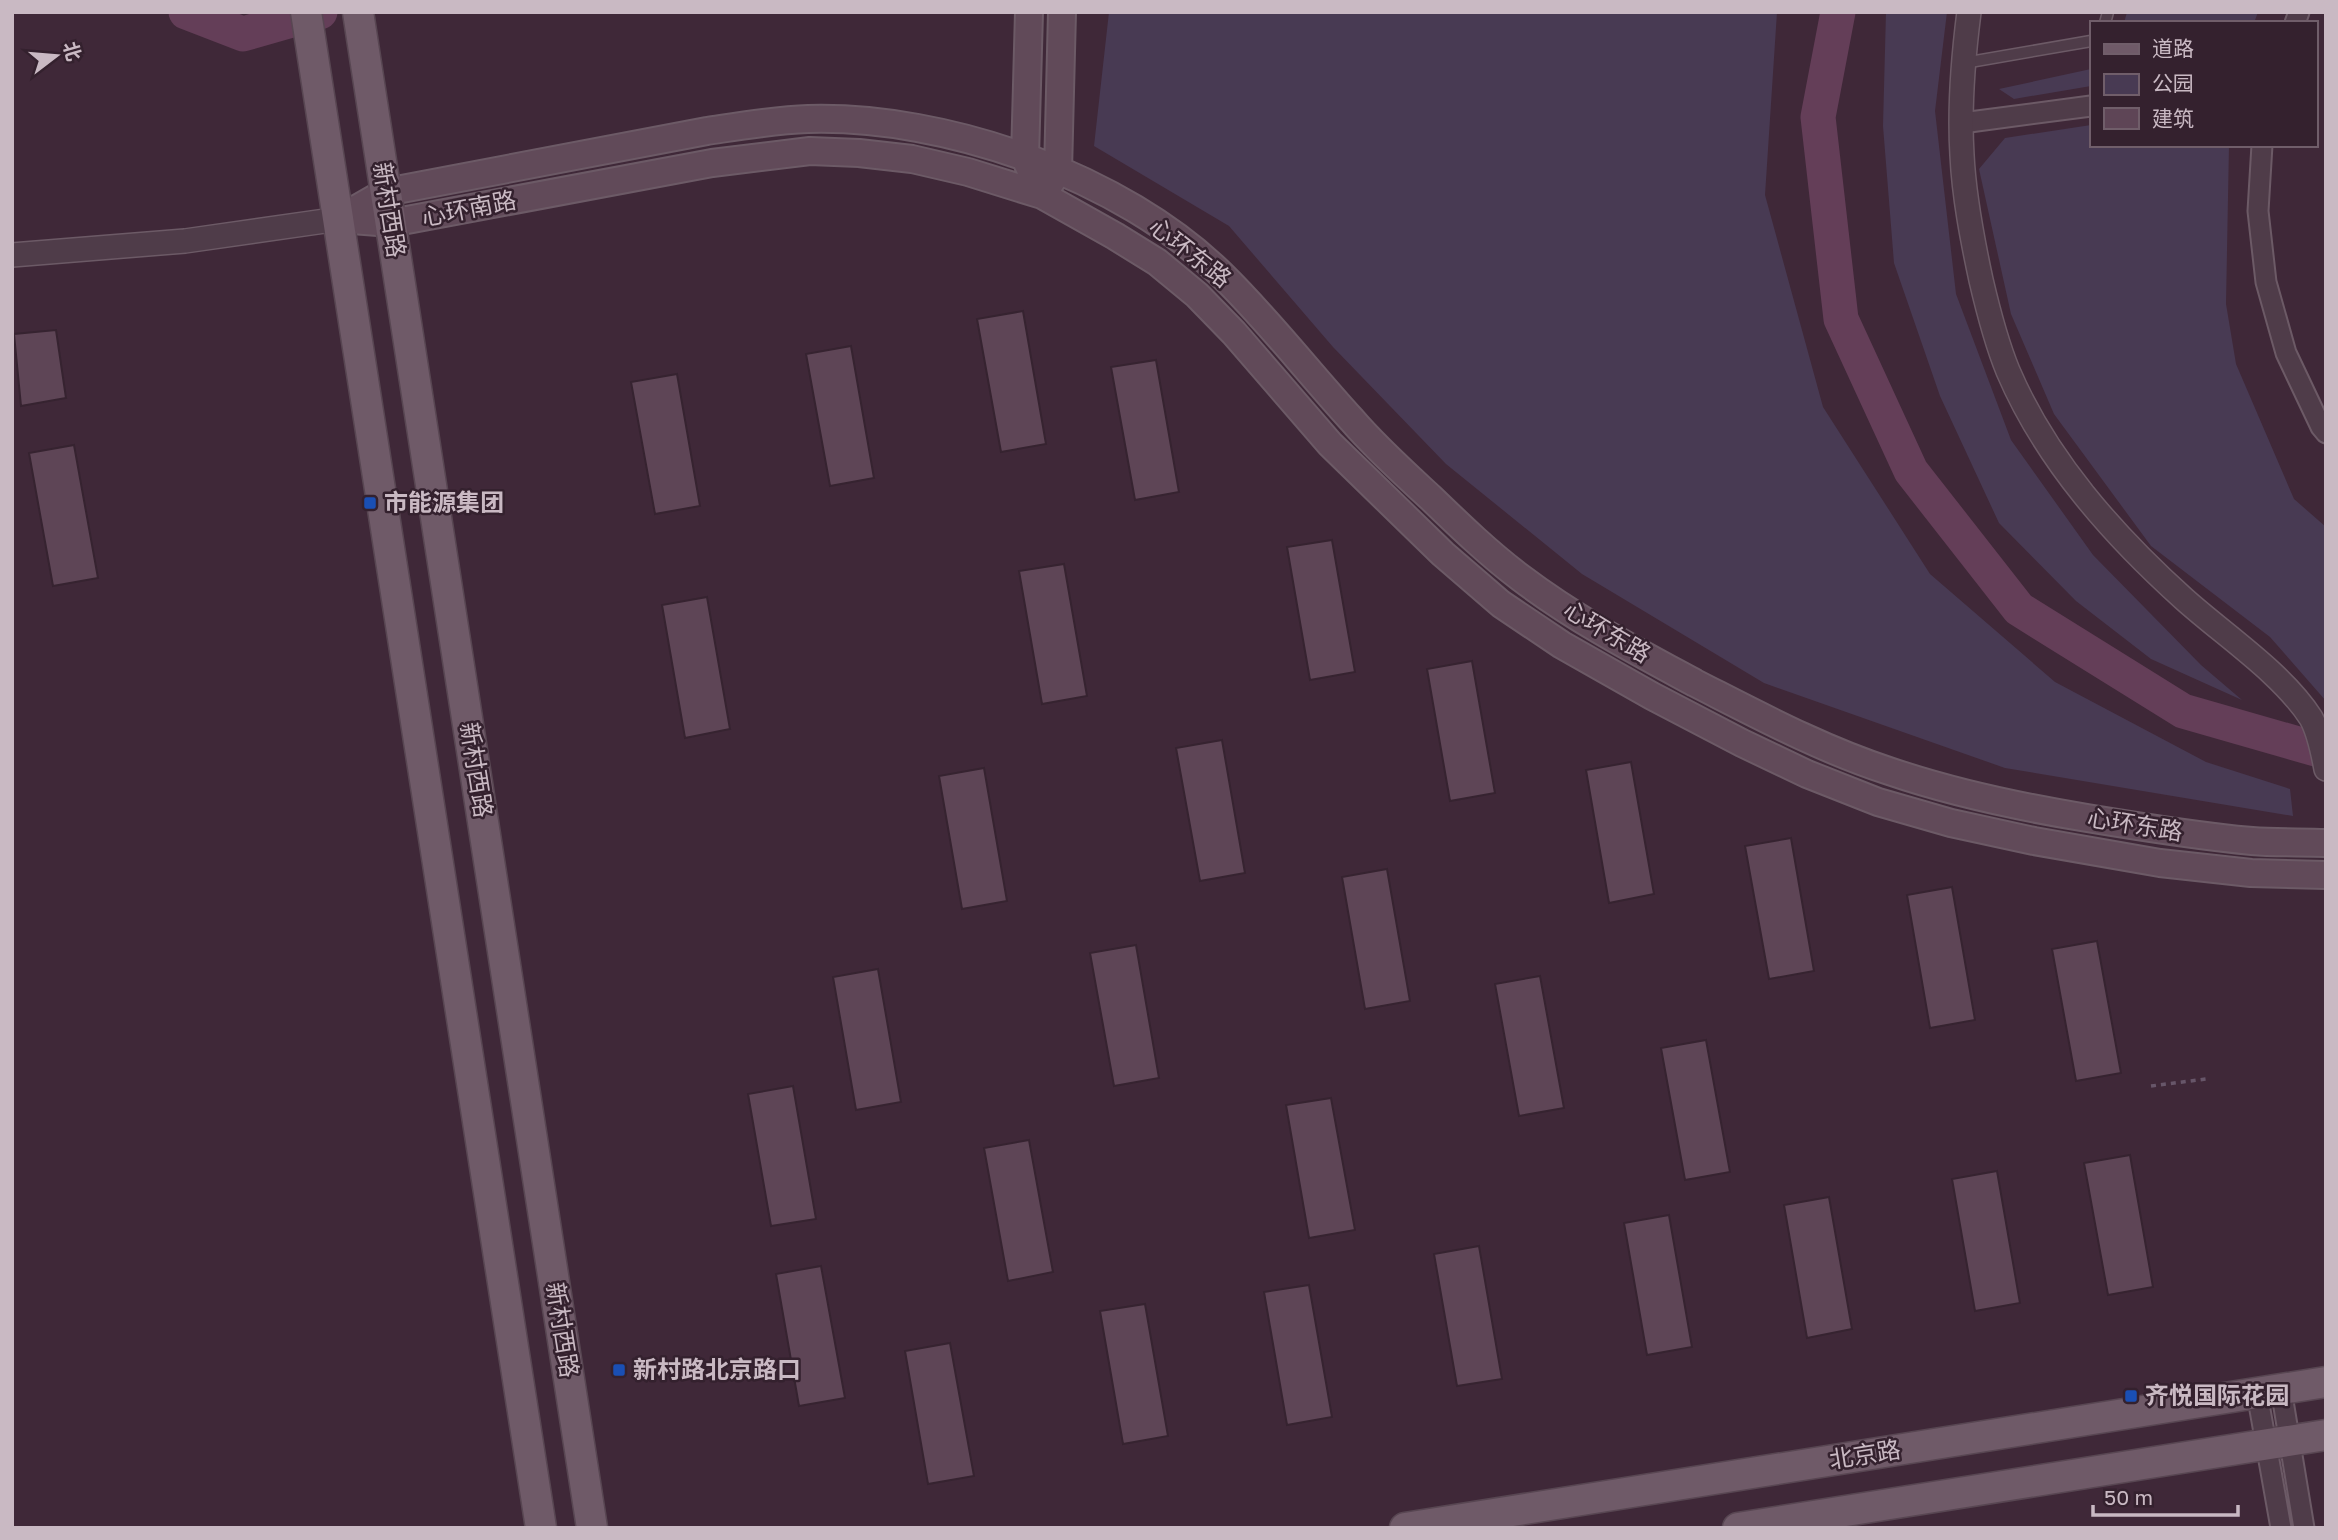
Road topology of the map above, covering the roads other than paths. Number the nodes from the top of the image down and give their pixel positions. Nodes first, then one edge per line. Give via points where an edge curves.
1 (306, 12) edge
2 (358, 12) edge
3 (1029, 12) edge
4 (1062, 12) edge
5 (1969, 12) edge
6 (2090, 41) edge
7 (1963, 63) junction
8 (2090, 106) edge
9 (1962, 123) junction
10 (2262, 147) edge
11 (1025, 158) junction
12 (1058, 171) junction
13 (386, 192) junction
14 (1042, 195) junction
15 (339, 219) junction
16 (391, 223) junction
17 (12, 255) edge
18 (2326, 433) edge
19 (2326, 769) edge
20 (2326, 843) edge
21 (2326, 870) edge
22 (2326, 875) edge
23 (2326, 1382) edge
24 (2269, 1391) junction
25 (2326, 1435) edge
26 (2278, 1442) junction
27 (541, 1528) edge
28 (592, 1528) edge
29 (1405, 1528) edge
30 (1738, 1528) edge
31 (2281, 1528) edge
32 (2304, 1528) edge

1 - 15 main road, 新村西路
2 - 13 main road, 新村西路
3 - 11 main road
4 - 12 main road
5 - 7 street
6 - 7 lane
7 - 9 street
8 - 9 street
9 - 19 street via 1970,226 1986,302 2008,370 2039,430 2081,493 2136,555 2287,689 2311,720
10 - 18 street via 2258,211 2266,282 2286,353
11 - 12 main road, 心环东路
11 - 13 main road, 心环南路 via 917,127 808,119 707,131
11 - 14 main road
12 - 14 main road
12 - 20 main road, 心环东路 via 1175,236 1218,271 1354,423 1464,530 1560,605 1668,668 1819,744 1888,771 1959,791 2164,831
13 - 15 main road, 心环南路
13 - 16 main road, 新村西路
14 - 16 main road, 心环南路 via 912,159 810,151 712,163
14 - 22 main road, 心环东路 via 1157,262 1197,295 1350,464 1501,604 1652,696 1807,774 1878,802 1951,823 2160,863
15 - 16 main road, 心环南路
15 - 17 street via 185,241
15 - 27 main road, 新村西路
16 - 28 main road, 新村西路
21 - 22 street
23 - 24 main road, 北京路
24 - 26 street
24 - 29 main road, 北京路
25 - 26 main road
26 - 30 main road
26 - 31 street
26 - 32 street

